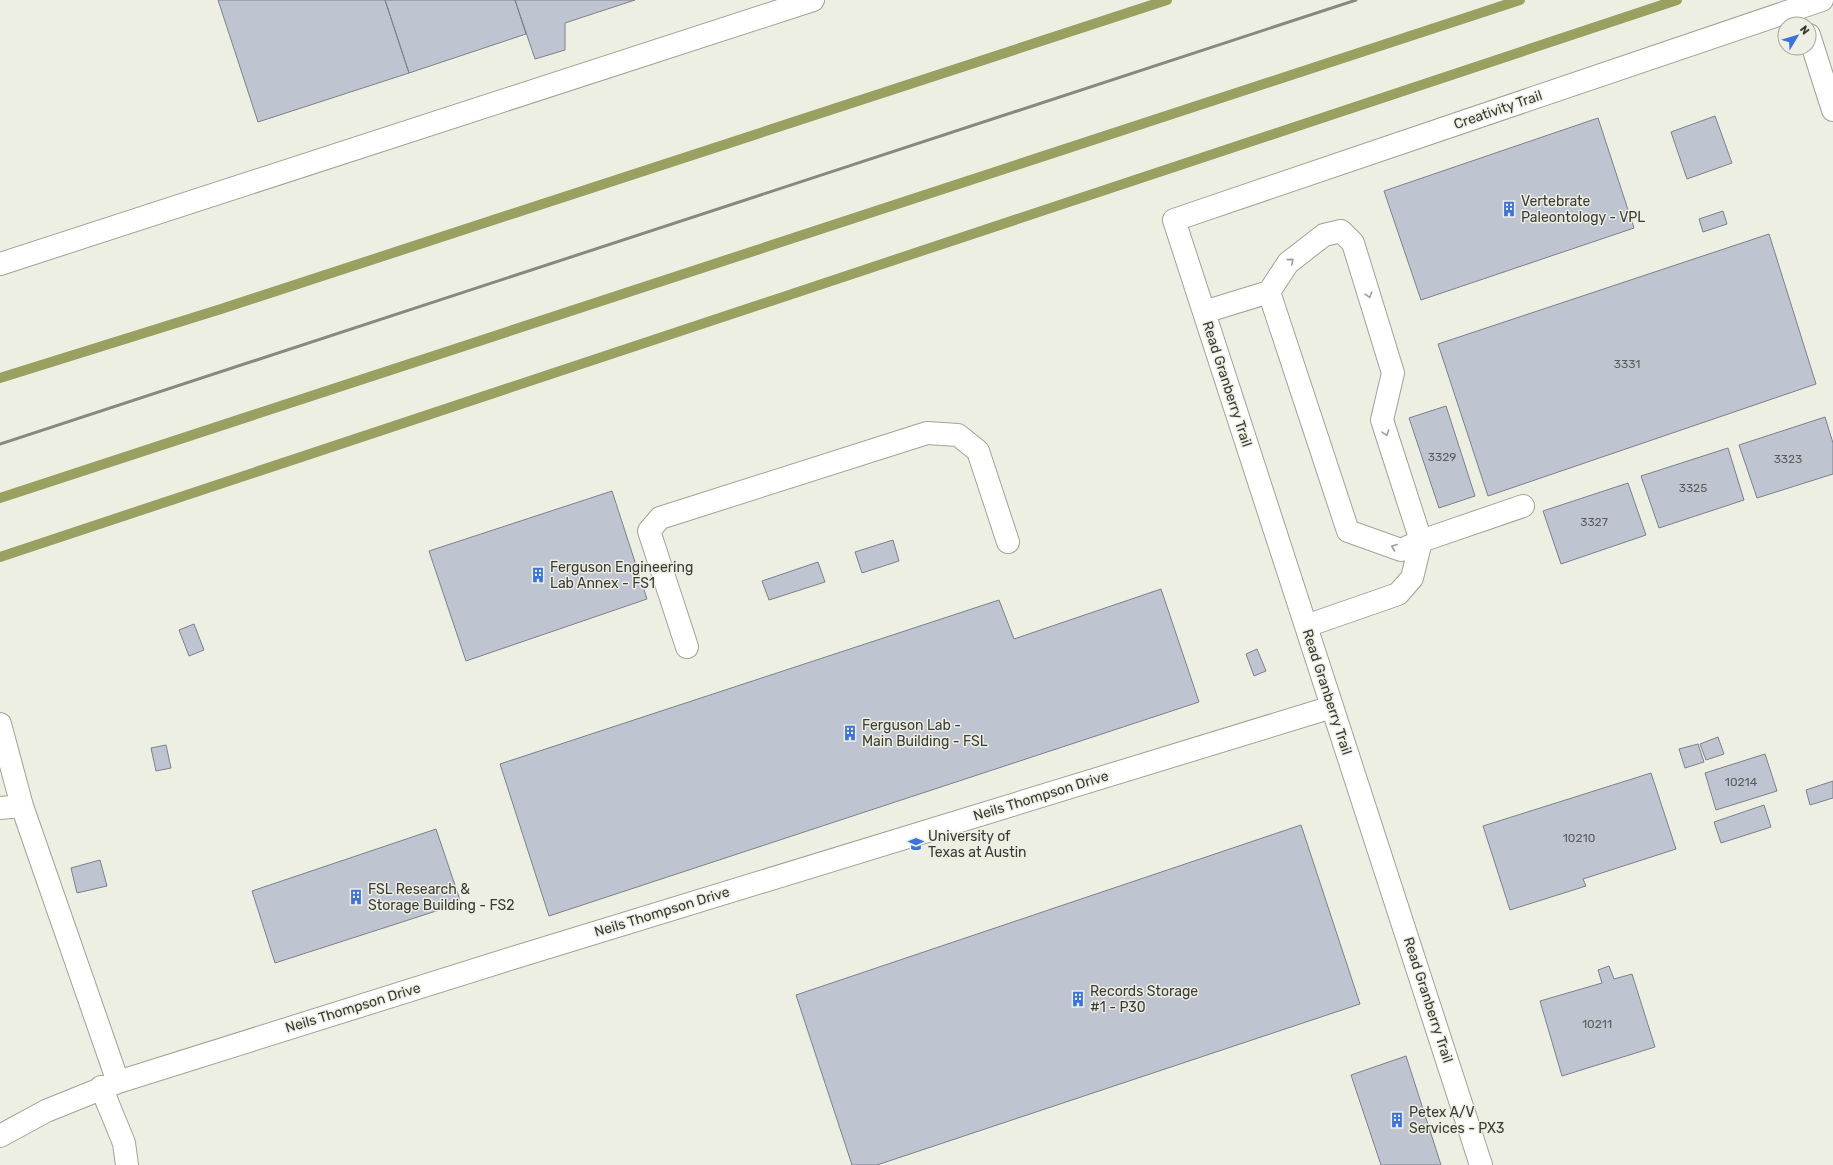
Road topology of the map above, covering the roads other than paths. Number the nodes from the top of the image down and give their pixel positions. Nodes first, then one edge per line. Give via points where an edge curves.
1 (813, 0) edge
2 (1822, 0) edge
3 (1803, 16) edge
4 (1777, 24) edge
5 (1816, 56) edge
6 (1833, 110) edge
7 (1174, 220) joint
8 (0, 264) edge
9 (1269, 292) junction
10 (1204, 312) junction
11 (1522, 506) dead end
12 (1421, 541) junction
13 (1008, 542) dead end
14 (1306, 626) junction
15 (687, 647) dead end
16 (1332, 707) junction
17 (0, 724) edge
18 (22, 806) junction
19 (0, 808) edge
20 (110, 1085) junction
21 (0, 1136) edge
22 (127, 1165) edge
23 (1481, 1165) edge

1 - 8 street
2 - 3 street, Creativity Trail
4 - 7 street, Creativity Trail
5 - 6 street
7 - 10 street, Read Granberry Trail
9 - 10 street
12 -> 9 street via 1401,550 1348,531
9 -> 12 street via 1288,263 1324,235 1341,231 1353,243 1393,373 1382,420
10 - 14 street, Read Granberry Trail
11 - 12 street
12 - 14 street via 1412,578 1398,594
13 - 15 street via 978,451 958,435 926,433 660,518 650,531
14 - 16 street, Read Granberry Trail
16 - 20 street, Neils Thompson Drive via 523,954
16 - 23 street, Read Granberry Trail
17 - 18 street
18 - 19 street
18 - 20 street
20 - 21 street, Neils Thompson Drive via 46,1111
20 - 22 street

